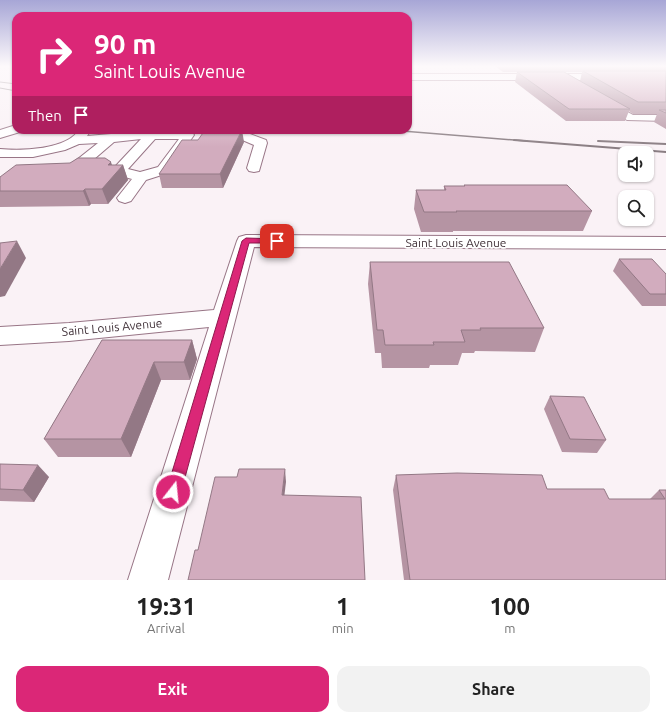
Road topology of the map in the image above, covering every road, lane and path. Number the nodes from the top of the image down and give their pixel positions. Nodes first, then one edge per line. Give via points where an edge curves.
1 (590, 94) edge
2 (666, 118) edge
3 (0, 123) edge
4 (12, 123) edge
5 (12, 130) edge
6 (0, 134) edge
7 (105, 134) edge
8 (152, 135) junction
9 (188, 135) junction
10 (77, 138) edge
11 (0, 153) edge
12 (27, 166) edge
13 (254, 168) dead end
14 (74, 169) edge
15 (141, 177) junction
16 (125, 198) dead end
17 (666, 244) edge
18 (224, 317) junction
19 (0, 336) edge
20 (148, 580) edge

1 - 2 street via 631,118
3 - 4 street
5 - 6 street
7 - 8 street
7 - 10 street
7 - 14 street
8 - 9 street
8 - 15 street via 118,171
9 - 13 street via 242,136 261,143
9 - 15 street via 163,170
10 - 11 street via 28,153
10 - 12 street
15 - 16 street
17 - 18 street, Saint Louis Avenue via 246,241
18 - 19 street, Saint Louis Avenue
18 - 20 street

